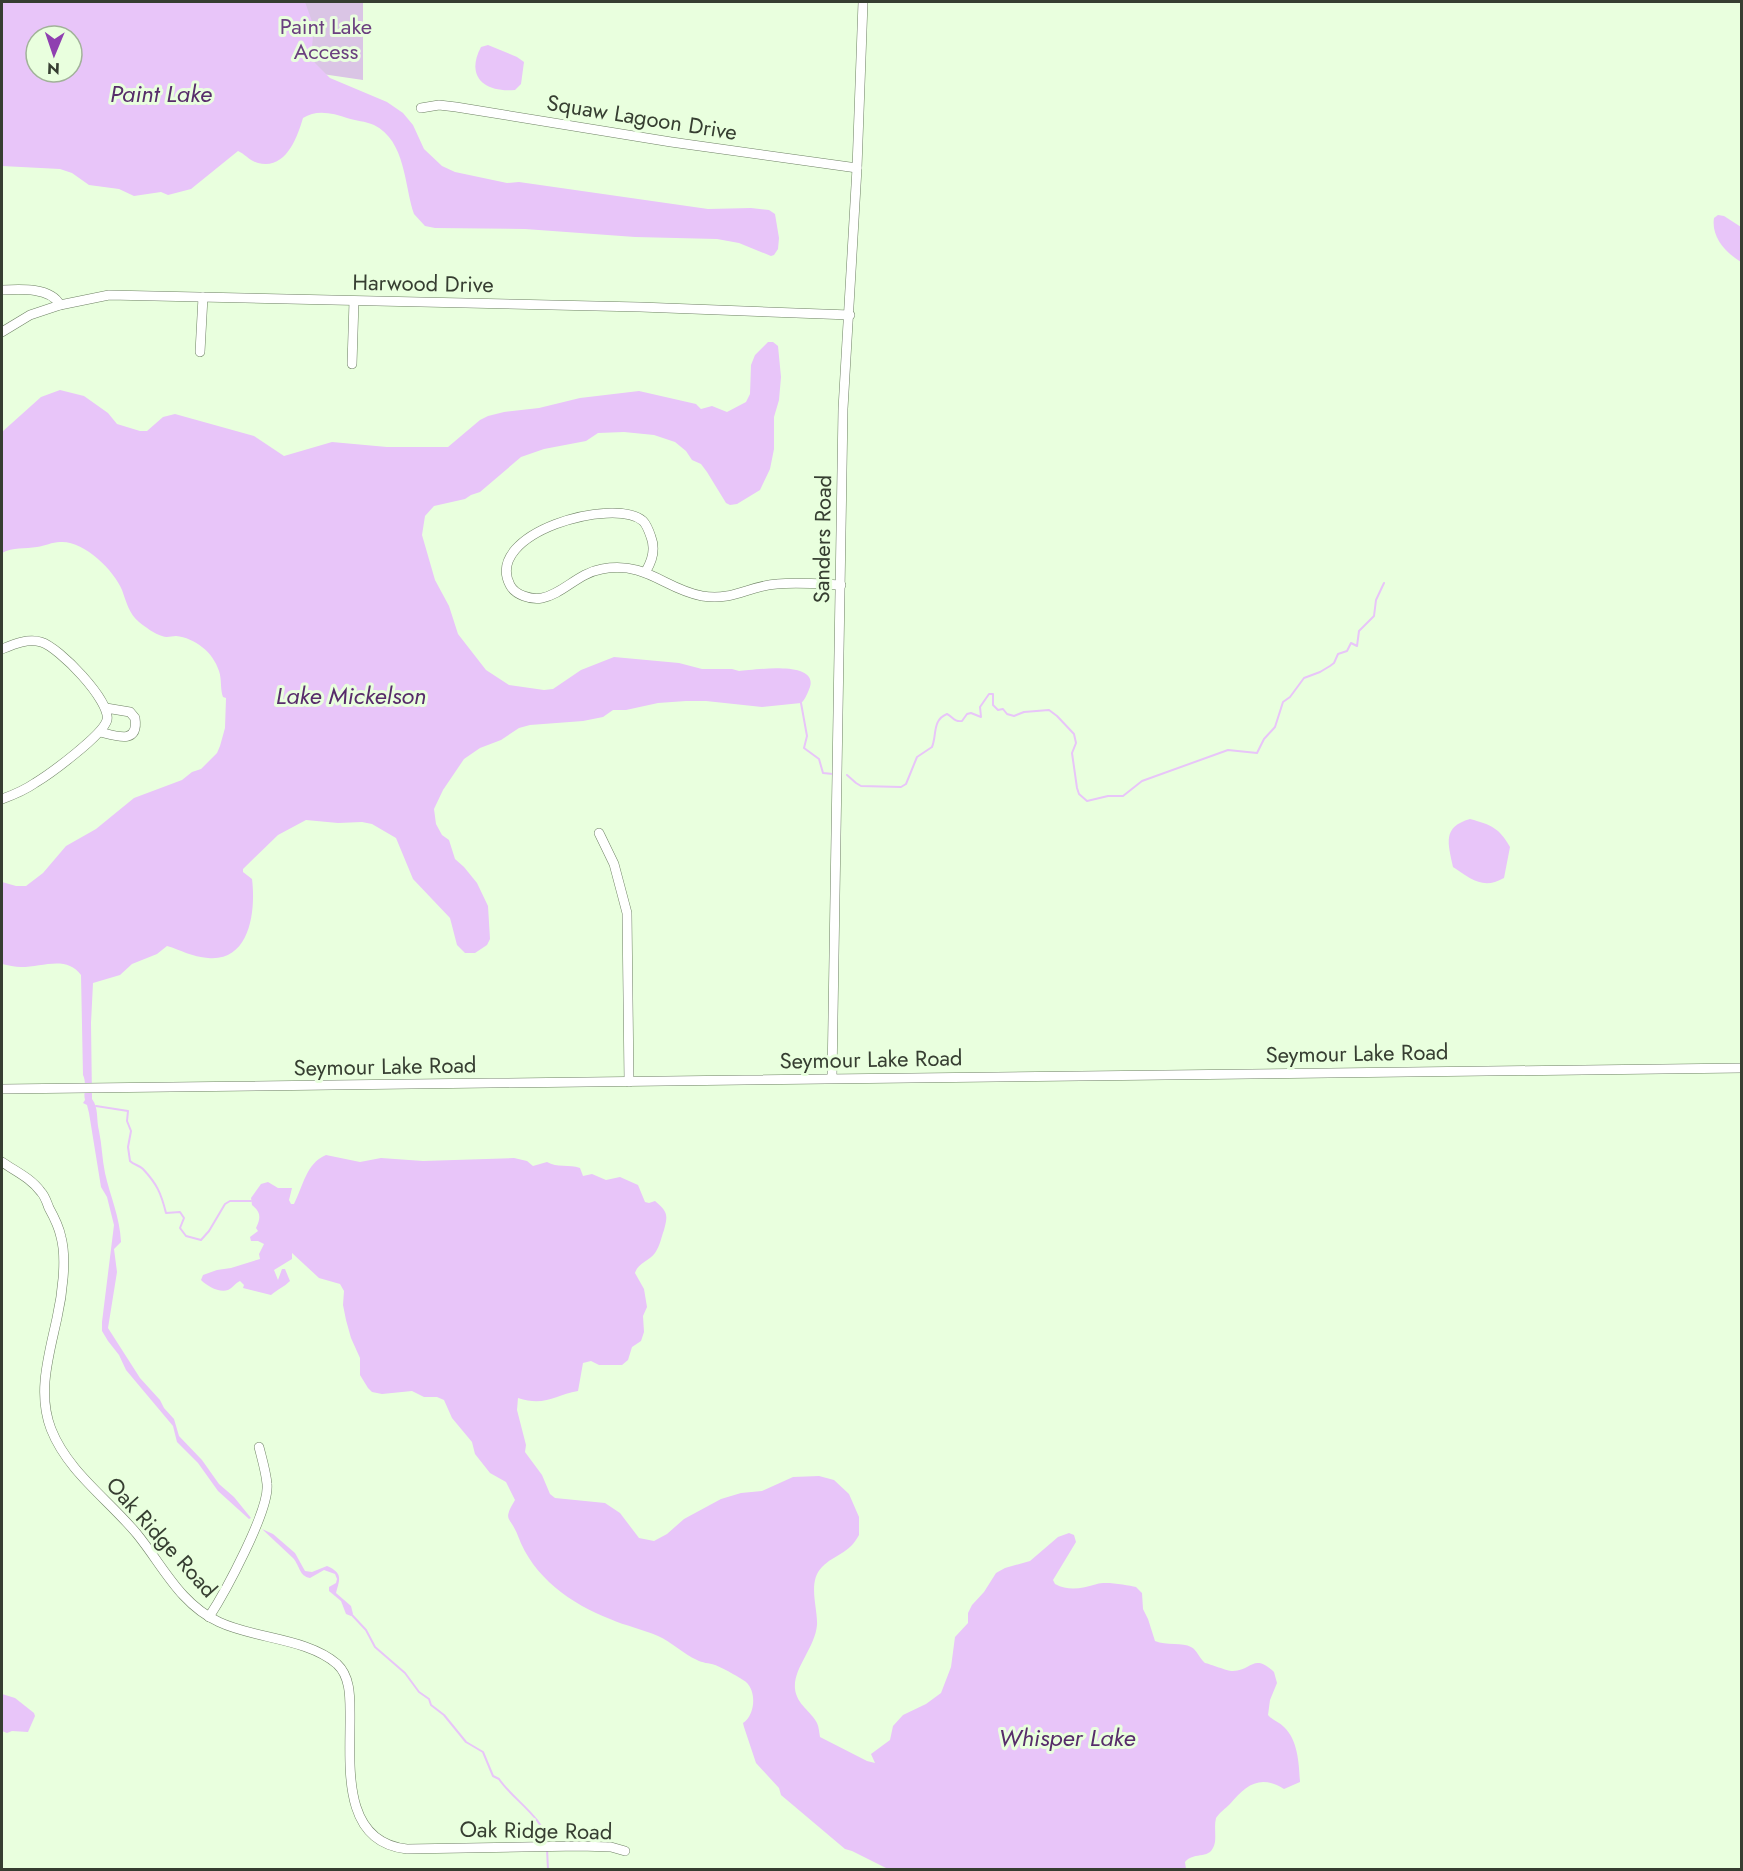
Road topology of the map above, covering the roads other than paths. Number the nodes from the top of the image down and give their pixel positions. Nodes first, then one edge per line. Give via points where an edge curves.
1 (863, 2) edge
2 (421, 108) dead end
3 (857, 168) junction
4 (2, 290) edge
5 (203, 297) junction
6 (354, 301) junction
7 (60, 305) junction
8 (850, 315) junction
9 (2, 332) edge
10 (200, 352) dead end
11 (352, 364) dead end
12 (646, 572) junction
13 (841, 585) junction
14 (2, 649) edge
15 (106, 708) junction
16 (100, 732) junction
17 (2, 799) edge
18 (599, 833) dead end
19 (1742, 1068) edge
20 (832, 1078) junction
21 (629, 1082) junction
22 (2, 1089) edge
23 (2, 1162) edge
24 (259, 1447) dead end
25 (209, 1617) junction
26 (625, 1851) dead end

1 - 3 street, Sanders Road
2 - 3 street, Squaw Lagoon Drive via 456,107
3 - 8 street, Sanders Road
4 - 7 street via 42,292 57,298
5 - 6 street, Harwood Drive
5 - 7 street, Harwood Drive via 109,296
5 - 10 street
6 - 8 street, Harwood Drive
6 - 11 street
7 - 9 street, Harwood Drive via 30,315
8 - 13 street, Sanders Road via 843,410
12 - 12 street via 601,569 537,599 521,595 511,587 507,564 523,541 545,528 566,520 618,512 642,520 648,528 653,553
12 - 13 street via 684,591 717,597 777,584
13 - 20 street, Sanders Road
14 - 15 street via 31,640 50,645
15 - 16 street via 106,723
15 - 16 street via 130,712 136,725 130,736 123,738
16 - 17 street via 33,785
18 - 21 street via 614,864 627,913
19 - 20 street, Seymour Lake Road
20 - 21 street, Seymour Lake Road
21 - 22 street, Seymour Lake Road
23 - 25 street, Oak Ridge Road via 42,1192 62,1238 61,1291 44,1390 51,1428 62,1452 82,1476 136,1533 184,1598
24 - 25 street via 268,1485 264,1508 222,1598
25 - 26 street, Oak Ridge Road via 327,1656 340,1667 350,1690 354,1803 365,1829 384,1844 407,1849 580,1846

